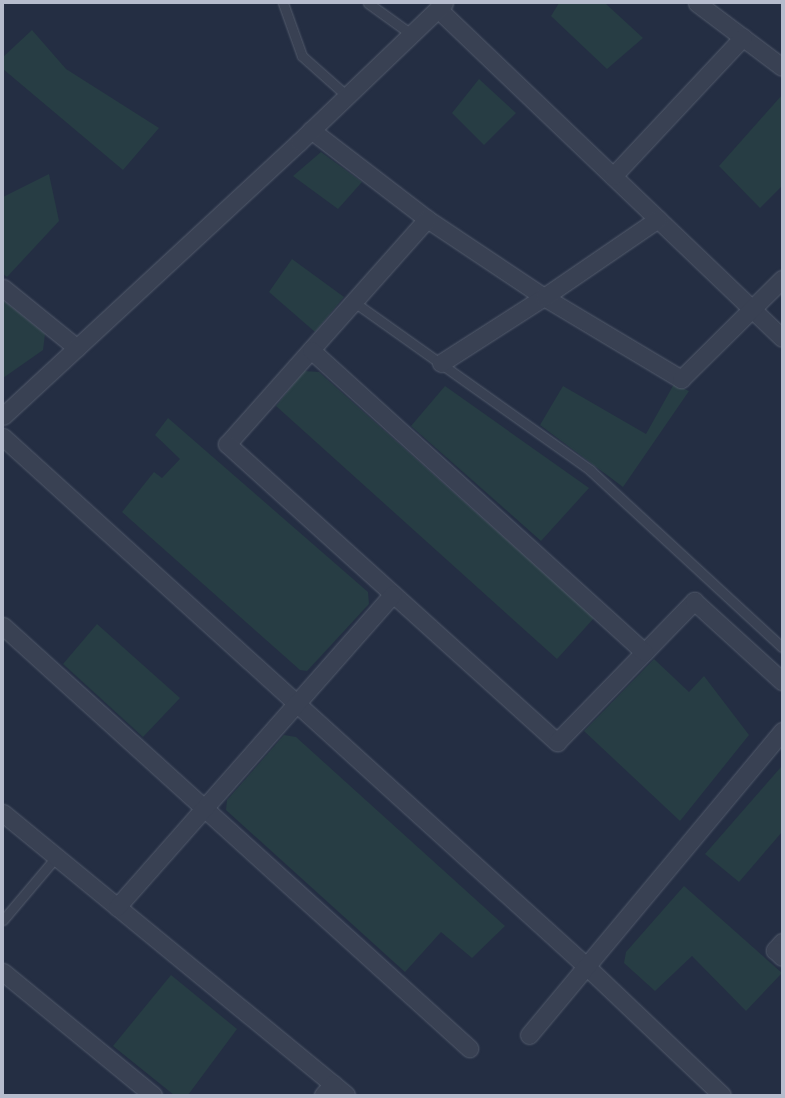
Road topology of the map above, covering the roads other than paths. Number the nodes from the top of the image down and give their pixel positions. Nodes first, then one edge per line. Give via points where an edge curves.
1 (283, 3) edge
2 (368, 3) edge
3 (697, 3) edge
4 (441, 6) edge
5 (411, 34) junction
6 (743, 37) junction
7 (782, 66) edge
8 (347, 96) junction
9 (311, 130) junction
10 (613, 176) junction
11 (427, 219) junction
12 (658, 219) junction
13 (782, 279) edge
14 (3, 288) edge
15 (544, 297) junction
16 (354, 302) junction
17 (752, 309) junction
18 (782, 338) edge
19 (77, 348) junction
20 (311, 350) junction
21 (441, 363) junction
22 (3, 416) edge
23 (3, 437) edge
24 (394, 594) junction
25 (3, 626) edge
26 (782, 648) edge
27 (644, 652) junction
28 (782, 681) edge
29 (298, 704) junction
30 (782, 731) edge
31 (205, 808) junction
32 (3, 814) edge
33 (56, 857) junction
34 (118, 907) junction
35 (3, 920) edge
36 (782, 942) edge
37 (782, 957) edge
38 (586, 966) junction
39 (3, 972) edge
40 (529, 1035) dead end
41 (469, 1048) dead end
42 (328, 1089) edge
43 (153, 1095) edge
44 (346, 1095) edge
45 (722, 1095) edge

1 - 8 lane via 302,56
2 - 5 lane
3 - 6 street
4 - 5 street
4 - 10 street
5 - 8 street
6 - 7 street
6 - 10 street
8 - 9 street
9 - 11 street
9 - 19 street
10 - 12 street
11 - 15 street
11 - 16 street
12 - 15 street
12 - 17 street
13 - 17 street
14 - 19 street
15 - 17 street via 681,379
15 - 21 street
16 - 20 street
16 - 21 lane
17 - 18 street
19 - 22 street
20 - 24 street via 227,444
20 - 27 street
21 - 26 lane via 590,470
23 - 29 street
24 - 27 street via 557,742
24 - 29 street
25 - 31 street
27 - 28 street via 694,601
29 - 31 street
29 - 38 street
30 - 38 street
31 - 34 street
31 - 41 street
32 - 33 street
33 - 34 street
33 - 35 lane
34 - 42 street
36 - 37 street via 775,950
38 - 40 street
38 - 45 street
39 - 43 street
42 - 44 street

